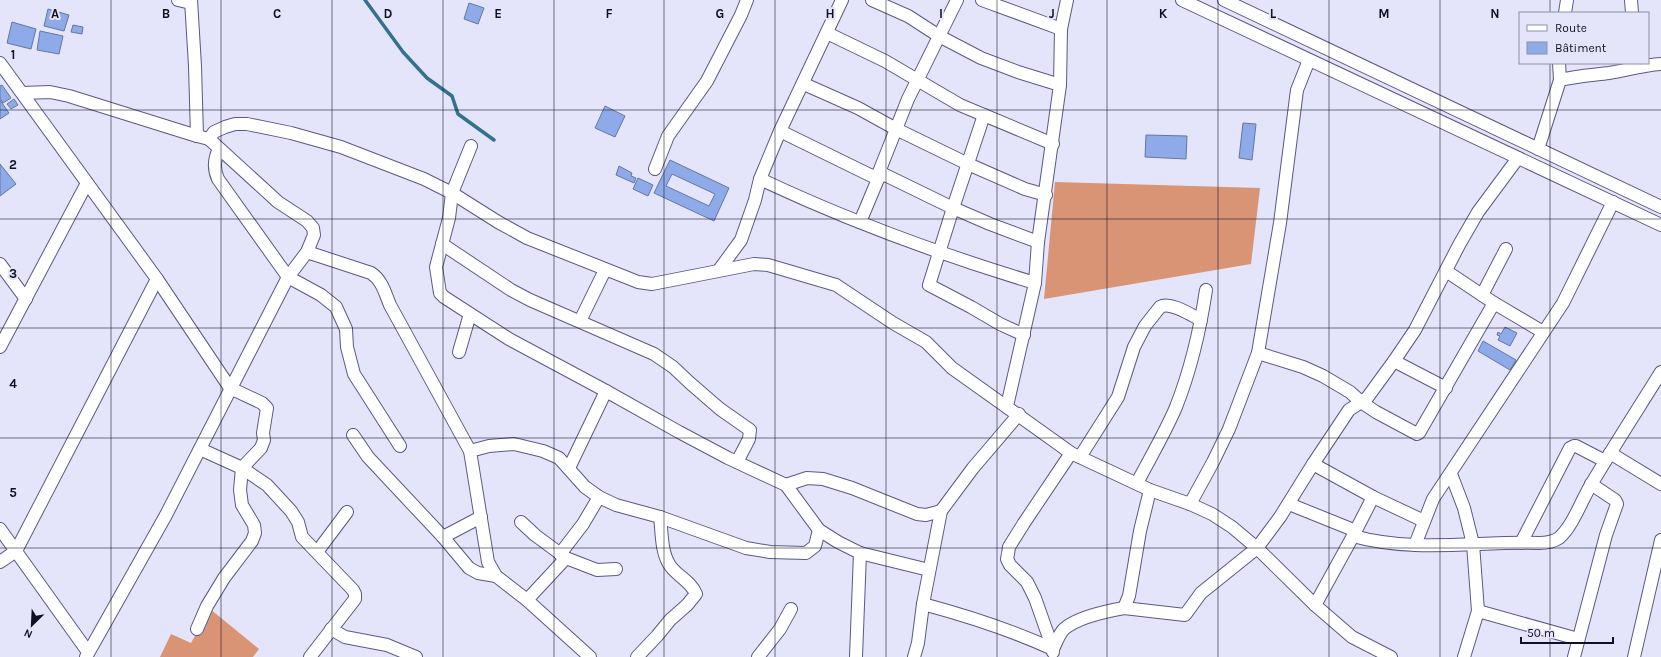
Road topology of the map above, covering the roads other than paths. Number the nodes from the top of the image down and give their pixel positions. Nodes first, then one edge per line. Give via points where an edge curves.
1 (178, 0) edge
2 (747, 0) edge
3 (842, 0) edge
4 (872, 0) edge
5 (957, 0) edge
6 (982, 0) edge
7 (1067, 0) edge
8 (1182, 0) edge
9 (1224, 0) edge
10 (1568, 0) edge
11 (1631, 0) edge
12 (191, 2) edge
13 (1565, 12) edge
14 (1632, 12) edge
15 (1061, 29) junction
16 (827, 33) junction
17 (939, 36) junction
18 (1309, 60) junction
19 (0, 63) edge
20 (1559, 64) edge
21 (1661, 64) edge
22 (1639, 65) edge
23 (917, 79) junction
24 (1560, 80) junction
25 (804, 84) junction
26 (1060, 85) junction
27 (22, 93) junction
28 (984, 115) junction
29 (896, 129) junction
30 (780, 131) junction
31 (203, 137) junction
32 (1053, 144) junction
33 (471, 146) dead end
34 (219, 149) junction
35 (1538, 149) junction
36 (1518, 158) junction
37 (968, 164) junction
38 (655, 169) dead end
39 (879, 176) junction
40 (760, 180) junction
41 (87, 183) junction
42 (452, 193) junction
43 (1046, 195) junction
44 (1613, 202) junction
45 (1661, 207) edge
46 (953, 208) junction
47 (860, 222) junction
48 (1661, 225) edge
49 (1038, 242) junction
50 (442, 244) junction
51 (1506, 249) dead end
52 (939, 251) junction
53 (307, 252) junction
54 (0, 264) edge
55 (605, 270) junction
56 (719, 270) junction
57 (1446, 270) junction
58 (288, 277) junction
59 (157, 279) junction
60 (1035, 283) junction
61 (1206, 290) dead end
62 (1482, 294) junction
63 (26, 299) junction
64 (1494, 303) junction
65 (470, 314) junction
66 (1201, 320) junction
67 (580, 321) junction
68 (1543, 332) junction
69 (1024, 335) junction
70 (0, 347) edge
71 (459, 352) dead end
72 (1258, 353) junction
73 (1394, 361) junction
74 (1661, 372) edge
75 (230, 388) junction
76 (1446, 388) junction
77 (606, 391) junction
78 (1362, 402) junction
79 (1007, 406) junction
80 (1019, 414) junction
81 (352, 435) dead end
82 (400, 446) dead end
83 (200, 449) junction
84 (470, 451) junction
85 (1076, 455) junction
86 (1607, 457) junction
87 (737, 462) junction
88 (1313, 464) junction
89 (242, 468) junction
90 (569, 468) junction
91 (1451, 474) junction
92 (1137, 484) junction
93 (1591, 484) junction
94 (1661, 484) edge
95 (786, 485) junction
96 (1150, 490) junction
97 (599, 497) junction
98 (1373, 497) junction
99 (1190, 504) junction
100 (1289, 504) junction
101 (941, 511) junction
102 (347, 512) dead end
103 (481, 517) junction
104 (660, 517) junction
105 (1424, 521) junction
106 (521, 522) dead end
107 (0, 529) edge
108 (819, 530) junction
109 (1355, 534) junction
110 (443, 537) junction
111 (1661, 540) edge
112 (1521, 543) junction
113 (1473, 544) junction
114 (1415, 545) junction
115 (1258, 548) junction
116 (16, 551) junction
117 (317, 552) junction
118 (860, 553) junction
119 (563, 556) junction
120 (0, 562) edge
121 (616, 569) dead end
122 (929, 570) junction
123 (496, 576) junction
124 (527, 600) junction
125 (923, 604) junction
126 (1315, 605) junction
127 (1124, 608) junction
128 (791, 609) dead end
129 (1478, 611) junction
130 (197, 629) dead end
131 (331, 629) junction
132 (1578, 639) junction
133 (1053, 653) edge
134 (87, 654) edge
135 (310, 657) edge
136 (416, 657) edge
137 (590, 657) edge
138 (637, 657) edge
139 (758, 657) edge
140 (856, 657) edge
141 (914, 657) edge
142 (1390, 657) edge
143 (1464, 657) edge
144 (1574, 657) edge
145 (1634, 657) edge

1 - 12 street
2 - 38 street via 707,81 668,136
3 - 16 street
4 - 17 street via 908,16
5 - 17 street
6 - 15 street
7 - 15 street
8 - 18 street
9 - 35 street
10 - 13 street
11 - 14 street
12 - 31 street
15 - 26 street
16 - 23 street via 885,60
16 - 25 street
17 - 23 street
17 - 26 street via 981,58
18 - 36 street
18 - 72 street via 1297,90 1280,223
19 - 27 street
20 - 24 street
21 - 22 street
22 - 24 street via 1610,73
23 - 28 street via 960,105
23 - 29 street
24 - 35 street
25 - 29 street via 858,108
25 - 30 street
26 - 32 street
27 - 31 street via 50,92 69,96
27 - 41 street
28 - 32 street
28 - 37 street
29 - 37 street
29 - 39 street
30 - 39 street
30 - 40 street
31 - 34 street
31 - 42 street via 235,124 292,133 341,147 424,179
32 - 43 street
33 - 42 street
34 - 53 street via 278,202 307,221 313,228 314,235
34 - 58 street via 214,161 218,179
35 - 45 street
36 - 44 street
36 - 57 street via 1478,212
37 - 43 street via 1025,189
37 - 46 street
39 - 46 street
39 - 47 street
40 - 47 street
40 - 56 street via 741,240
41 - 59 street
41 - 63 street
42 - 50 street
42 - 55 street via 527,238
43 - 49 street
44 - 48 street
44 - 68 street via 1563,303
46 - 49 street
46 - 52 street
47 - 52 street
49 - 60 street
50 - 65 street via 436,267 440,293
50 - 67 street via 511,290 550,310
51 - 62 street
52 - 60 street
52 - 69 street via 930,287
53 - 58 street
53 - 84 street via 354,266 376,276
54 - 63 street
55 - 56 street via 645,284
55 - 67 street
56 - 79 street via 754,264 768,265 836,285 926,342 952,368
57 - 62 street
57 - 73 street via 1415,330
58 - 75 street
58 - 82 street via 321,295 336,307 346,330 347,347 354,374
59 - 75 street
59 - 116 street
60 - 69 street
61 - 66 street
62 - 64 street
63 - 70 street
64 - 68 street
64 - 76 street
65 - 71 street
65 - 77 street via 509,339
66 - 85 street via 1171,306 1160,306 1134,347 1118,397
66 - 92 street via 1176,407
67 - 87 street via 654,354 720,409 745,425 750,434
68 - 91 street
69 - 79 street
72 - 78 street via 1311,370 1338,384
72 - 99 street via 1229,429
73 - 76 street
73 - 78 street
74 - 86 street
75 - 83 street
75 - 89 street via 262,403 266,408 261,448
76 - 78 street via 1417,434
77 - 87 street
77 - 90 street
78 - 88 street via 1349,410
79 - 80 street
80 - 85 street
80 - 101 street via 973,468
81 - 110 street via 368,457
83 - 89 street
83 - 134 street via 166,515
84 - 90 street via 514,444 559,458
84 - 103 street
85 - 92 street
85 - 133 street via 1024,523 1009,547 1008,554 1010,565 1027,582 1035,598
86 - 93 street
86 - 94 street
86 - 112 street via 1576,446 1570,448
87 - 95 street
88 - 98 street
88 - 100 street
89 - 117 street via 266,484 278,496 298,522 302,537
89 - 130 street via 242,505 256,533 224,578
90 - 97 street via 584,487
91 - 105 street via 1433,499
91 - 113 street via 1464,508
92 - 96 street
93 - 112 street via 1569,526 1559,538 1550,542
93 - 132 street via 1617,504
95 - 101 street via 807,478 823,480 852,488 917,514 926,515
95 - 108 street
96 - 99 street
96 - 127 street
97 - 104 street via 616,505
97 - 119 street
98 - 105 street
98 - 109 street
99 - 115 street via 1212,514
100 - 109 street
100 - 115 street
101 - 122 street
102 - 117 street
103 - 110 street
103 - 123 street via 488,562
104 - 108 street via 746,548 770,552 806,553 814,546
104 - 138 street via 665,557 696,594
105 - 114 street
106 - 119 street
107 - 116 street
108 - 118 street
109 - 114 street via 1375,541
109 - 126 street
110 - 123 street via 469,568 478,573
111 - 145 street
112 - 113 street
113 - 114 street
113 - 129 street
115 - 126 street
115 - 127 street via 1202,593 1185,615
116 - 120 street
116 - 134 street
117 - 131 street via 355,594 355,599
118 - 122 street
118 - 140 street
119 - 121 street via 597,570
119 - 124 street
122 - 125 street
123 - 124 street
124 - 137 street
125 - 133 street via 1008,630
125 - 141 street
126 - 142 street via 1352,637
127 - 133 street via 1094,615 1064,630
128 - 139 street via 780,629
129 - 132 street
129 - 143 street
131 - 135 street
131 - 136 street via 346,637 387,644
132 - 144 street

